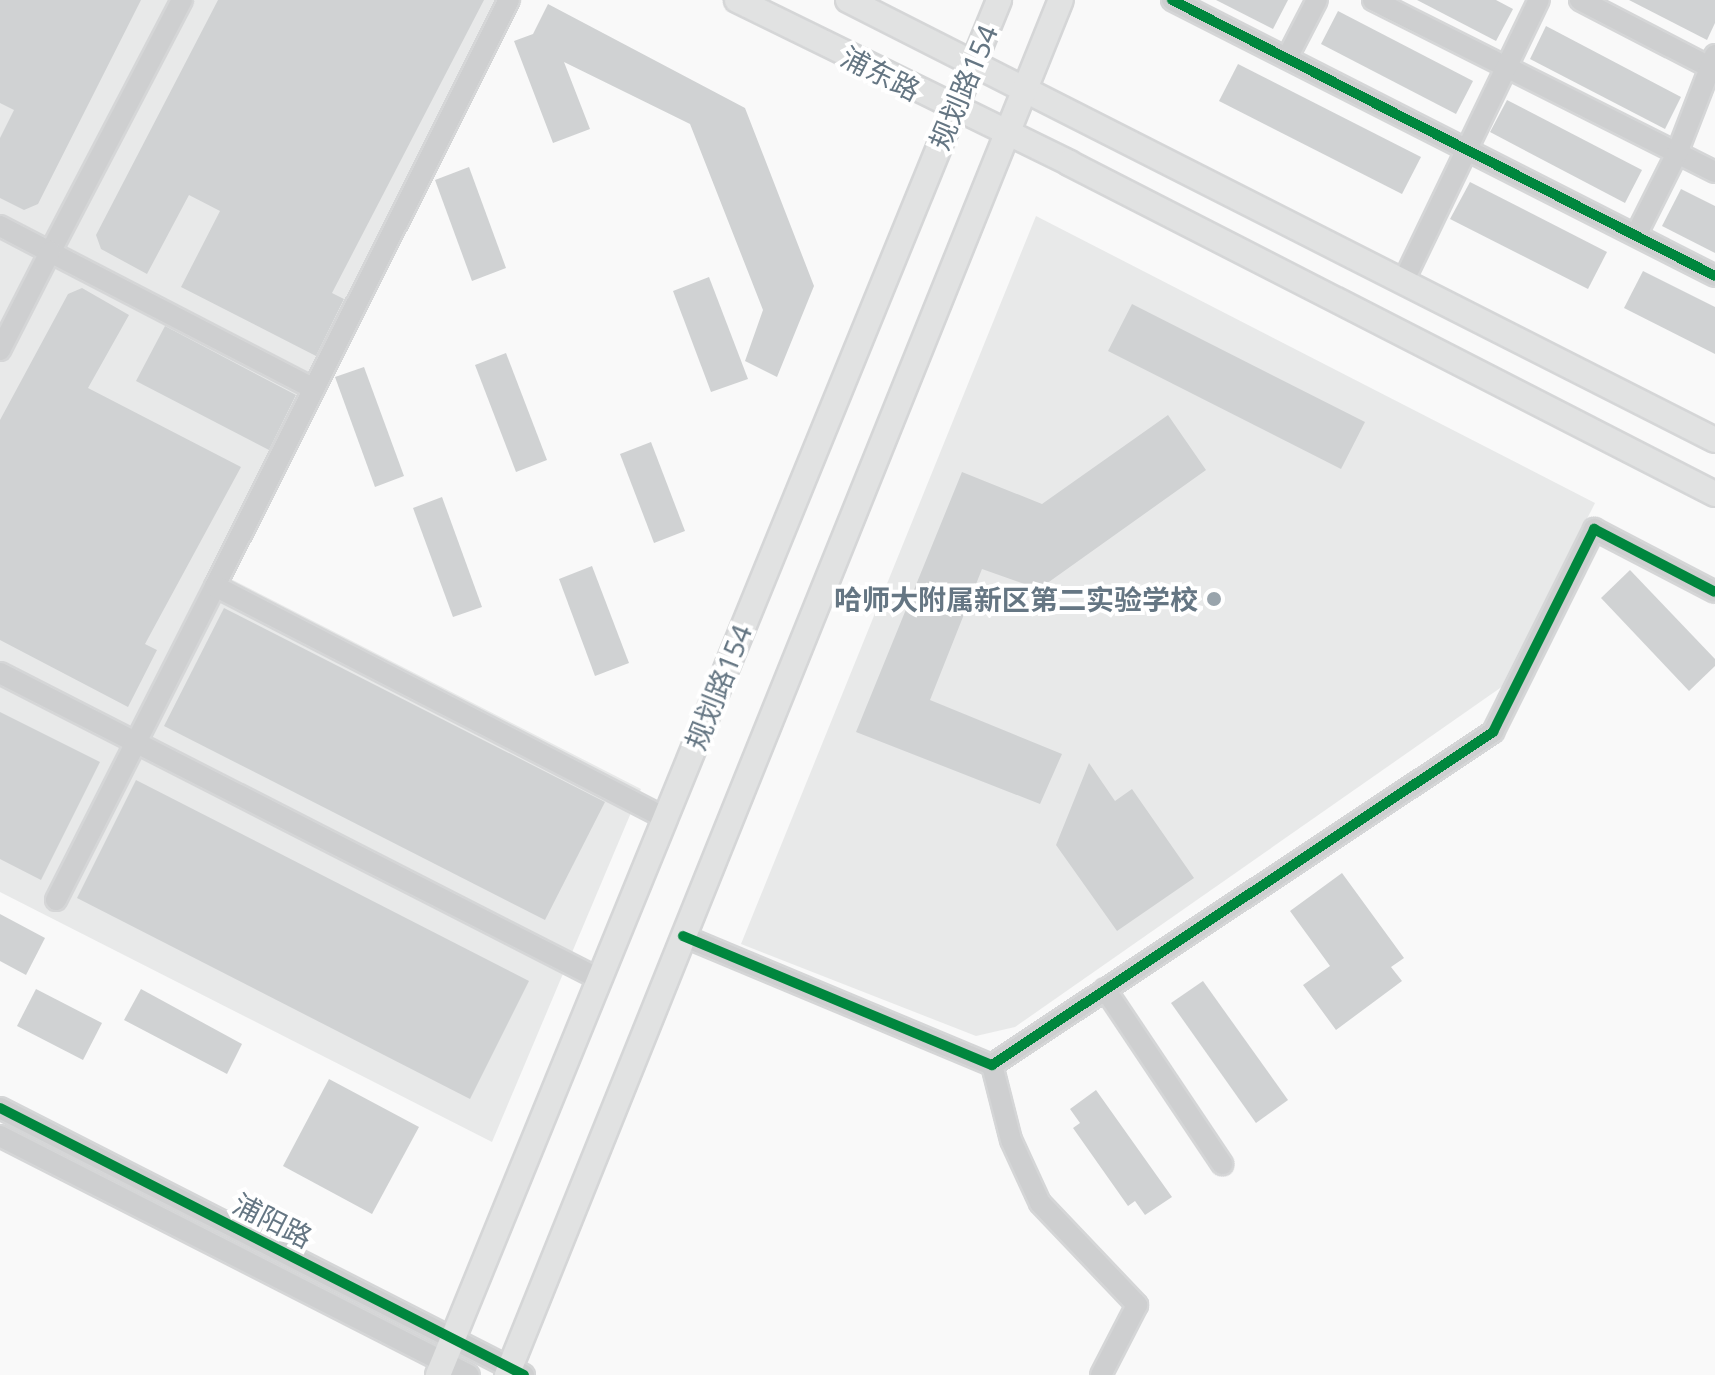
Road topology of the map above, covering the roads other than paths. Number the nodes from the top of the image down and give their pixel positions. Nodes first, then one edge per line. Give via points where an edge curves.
1 (182, 0) edge
2 (509, 0) edge
3 (737, 0) edge
4 (848, 0) edge
5 (999, 0) edge
6 (1061, 0) edge
7 (1172, 0) edge
8 (1317, 0) edge
9 (1373, 0) edge
10 (1539, 0) edge
11 (1580, 0) edge
12 (1287, 58) junction
13 (974, 64) junction
14 (1712, 64) edge
15 (1506, 67) junction
16 (1023, 91) junction
17 (953, 109) junction
18 (1007, 133) junction
19 (1467, 149) junction
20 (1677, 153) junction
21 (1715, 172) edge
22 (0, 226) edge
23 (1636, 235) junction
24 (50, 252) junction
25 (1715, 276) edge
26 (1403, 282) junction
27 (0, 350) edge
28 (314, 389) junction
29 (1715, 440) edge
30 (1715, 494) edge
31 (215, 586) junction
32 (1715, 592) edge
33 (0, 673) edge
34 (135, 742) junction
35 (665, 818) junction
36 (56, 900) dead end
37 (683, 936) junction
38 (599, 979) junction
39 (1105, 989) junction
40 (992, 1065) junction
41 (0, 1108) edge
42 (0, 1136) edge
43 (1222, 1164) dead end
44 (453, 1339) junction
45 (441, 1368) edge
46 (513, 1373) edge
47 (469, 1375) edge
48 (1101, 1375) edge

1 - 24 street
2 - 28 street
3 - 17 main road, 浦东路
4 - 13 main road, 浦东路
5 - 13 main road, 规划路154
6 - 16 main road, 规划路154
7 - 12 street
8 - 12 street
9 - 15 street
10 - 15 street
11 - 14 street
12 - 19 street
13 - 16 main road, 浦东路
13 - 17 main road, 规划路154
14 - 20 street
15 - 19 street
15 - 20 street
16 - 18 main road, 规划路154
16 - 26 main road, 浦东路
17 - 18 main road, 浦东路
17 - 35 main road, 规划路154
18 - 30 main road, 浦东路
18 - 37 main road, 规划路154
19 - 23 street
19 - 26 street
20 - 21 street
20 - 23 street
22 - 24 street
23 - 25 street
24 - 27 street
24 - 28 street
26 - 29 main road, 浦东路
28 - 31 street
31 - 34 street
31 - 35 street
32 - 39 street via 1594,529 1493,732
33 - 34 street
34 - 36 street
34 - 38 street
35 - 38 main road, 规划路154
37 - 40 street
37 - 46 main road, 规划路154
38 - 44 main road, 规划路154
39 - 40 street
39 - 43 street
40 - 48 street via 1011,1140 1040,1203 1137,1305
41 - 44 street, 浦阳路
42 - 45 street, 浦阳路
44 - 45 main road, 规划路154
44 - 46 street, 浦阳路
45 - 47 street, 浦阳路

